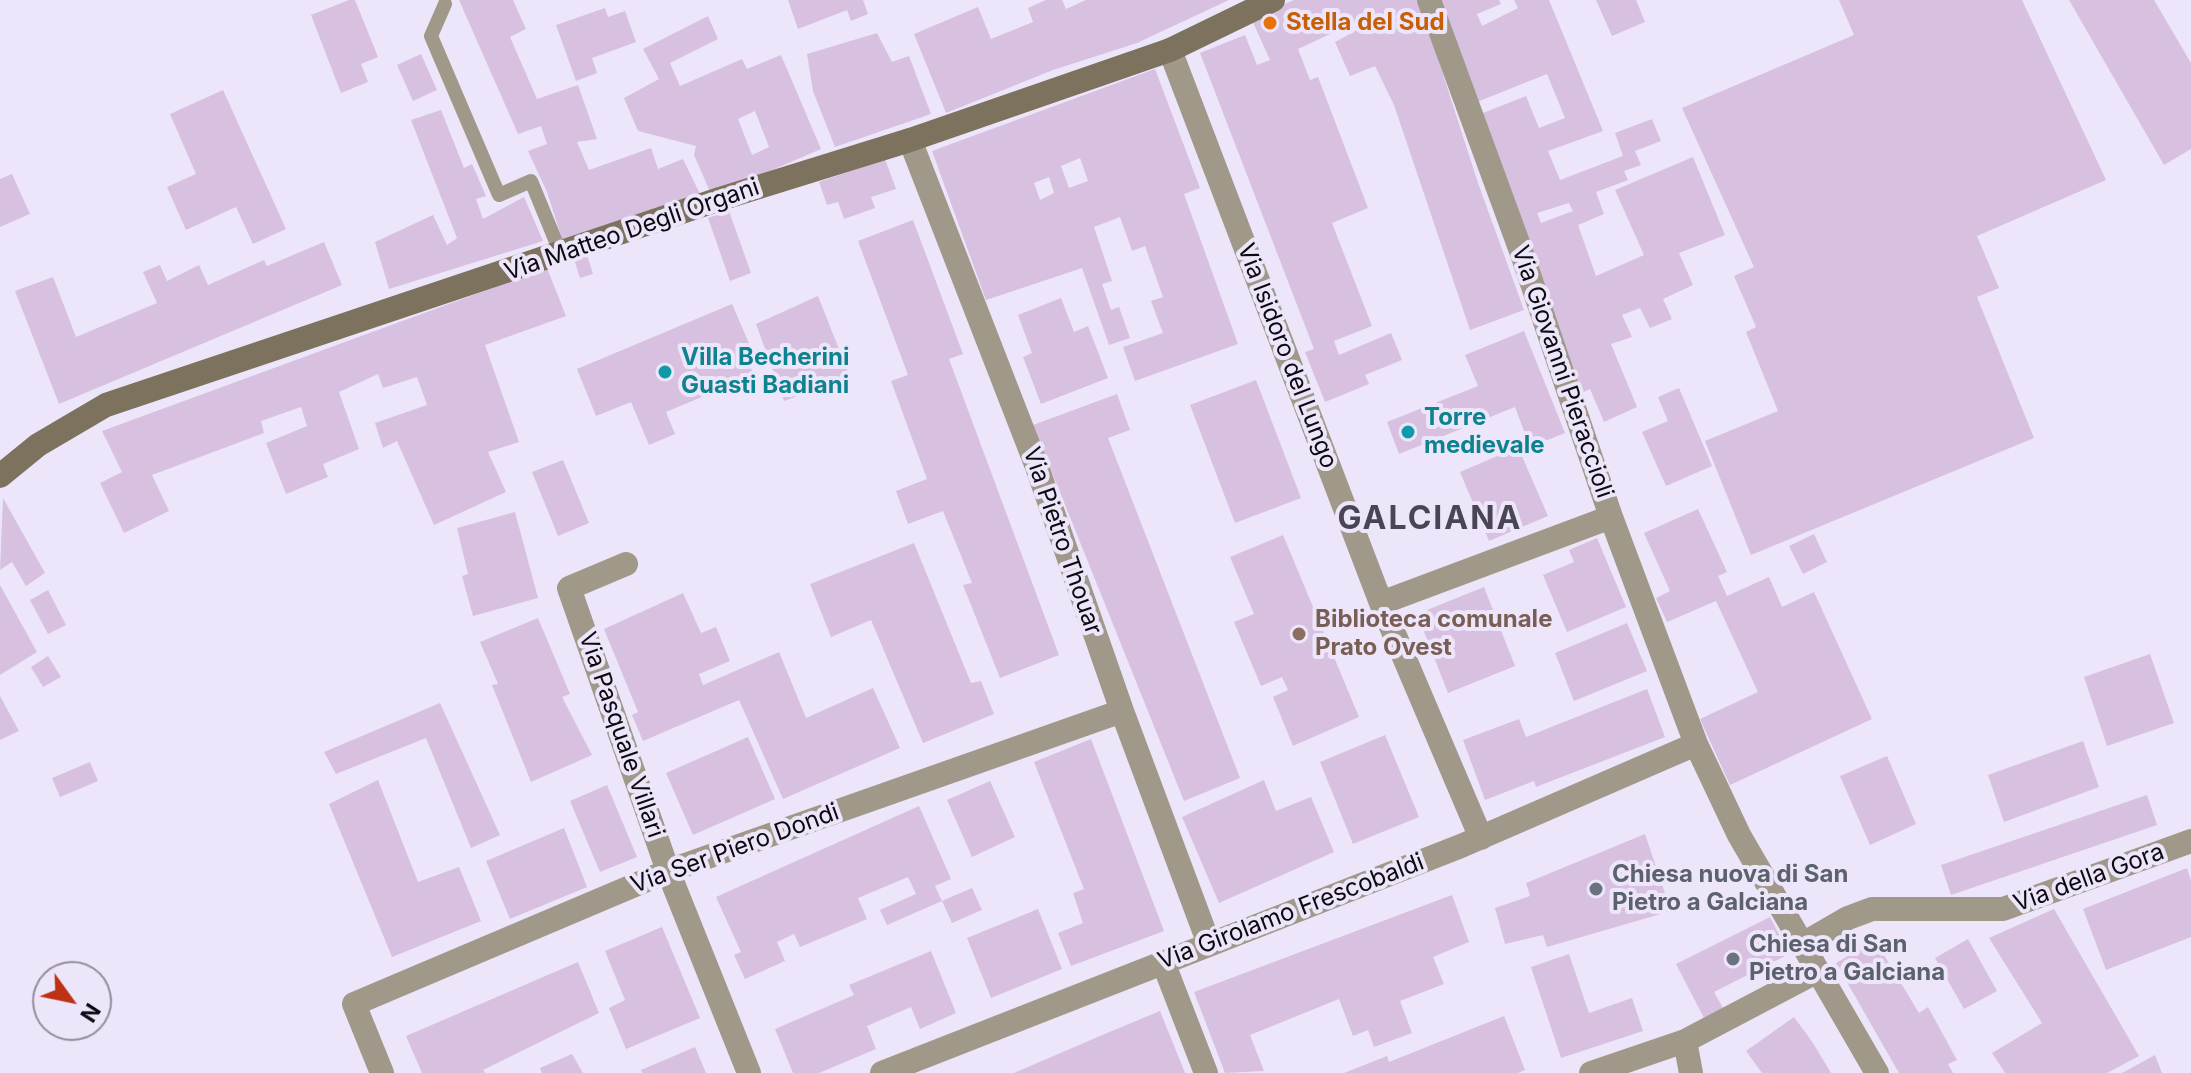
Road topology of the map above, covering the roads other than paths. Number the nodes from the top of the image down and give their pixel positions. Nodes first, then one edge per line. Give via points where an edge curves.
1 (1273, 0) edge
2 (1429, 0) edge
3 (445, 4) dead end
4 (1170, 50) junction
5 (910, 140) junction
6 (561, 254) junction
7 (0, 476) edge
8 (1611, 517) junction
9 (626, 564) dead end
10 (1381, 603) junction
11 (1122, 711) junction
12 (1696, 744) junction
13 (1481, 838) junction
14 (2191, 841) edge
15 (668, 871) junction
16 (1209, 944) junction
17 (1803, 944) junction
18 (1163, 962) junction
19 (1818, 971) junction
20 (1685, 1041) junction
21 (382, 1073) edge
22 (749, 1073) edge
23 (882, 1073) edge
24 (1206, 1073) edge
25 (1591, 1073) edge
26 (1691, 1073) edge
27 (1877, 1073) edge

1 - 4 street, Via Matteo Degli Organi
2 - 8 street, Via Giovanni Pieraccioli
3 - 6 lane via 431,36 499,195 531,181
4 - 5 street, Via Matteo Degli Organi
4 - 10 street, Via Isidoro del Lungo
5 - 6 street, Via Matteo Degli Organi
5 - 11 street, Via Pietro Thouar via 1037,467
6 - 7 street, Via Matteo Degli Organi via 106,405 38,445
8 - 10 street
8 - 12 street, Via Giovanni Pieraccioli
9 - 15 street, Via Pasquale Villari via 569,588
10 - 13 street, Via Isidoro del Lungo
11 - 15 street, Via Ser Piero Dondi
11 - 16 street, Via Pietro Thouar
12 - 13 street, Via Girolamo Frescobaldi
12 - 17 street, Via Giovanni Pieraccioli via 1739,835
13 - 16 street, Via Girolamo Frescobaldi
14 - 17 street, Via della Gora via 2003,909 1872,909
15 - 21 street, Via Ser Piero Dondi via 354,1004
15 - 22 street, Via Pasquale Villari
16 - 18 street, Via Girolamo Frescobaldi
17 - 19 street, Via Giovanni Pieraccioli
18 - 23 street, Via Girolamo Frescobaldi
18 - 24 street
19 - 20 street
19 - 27 street, Via Giovanni Pieraccioli
20 - 25 street
20 - 26 street

